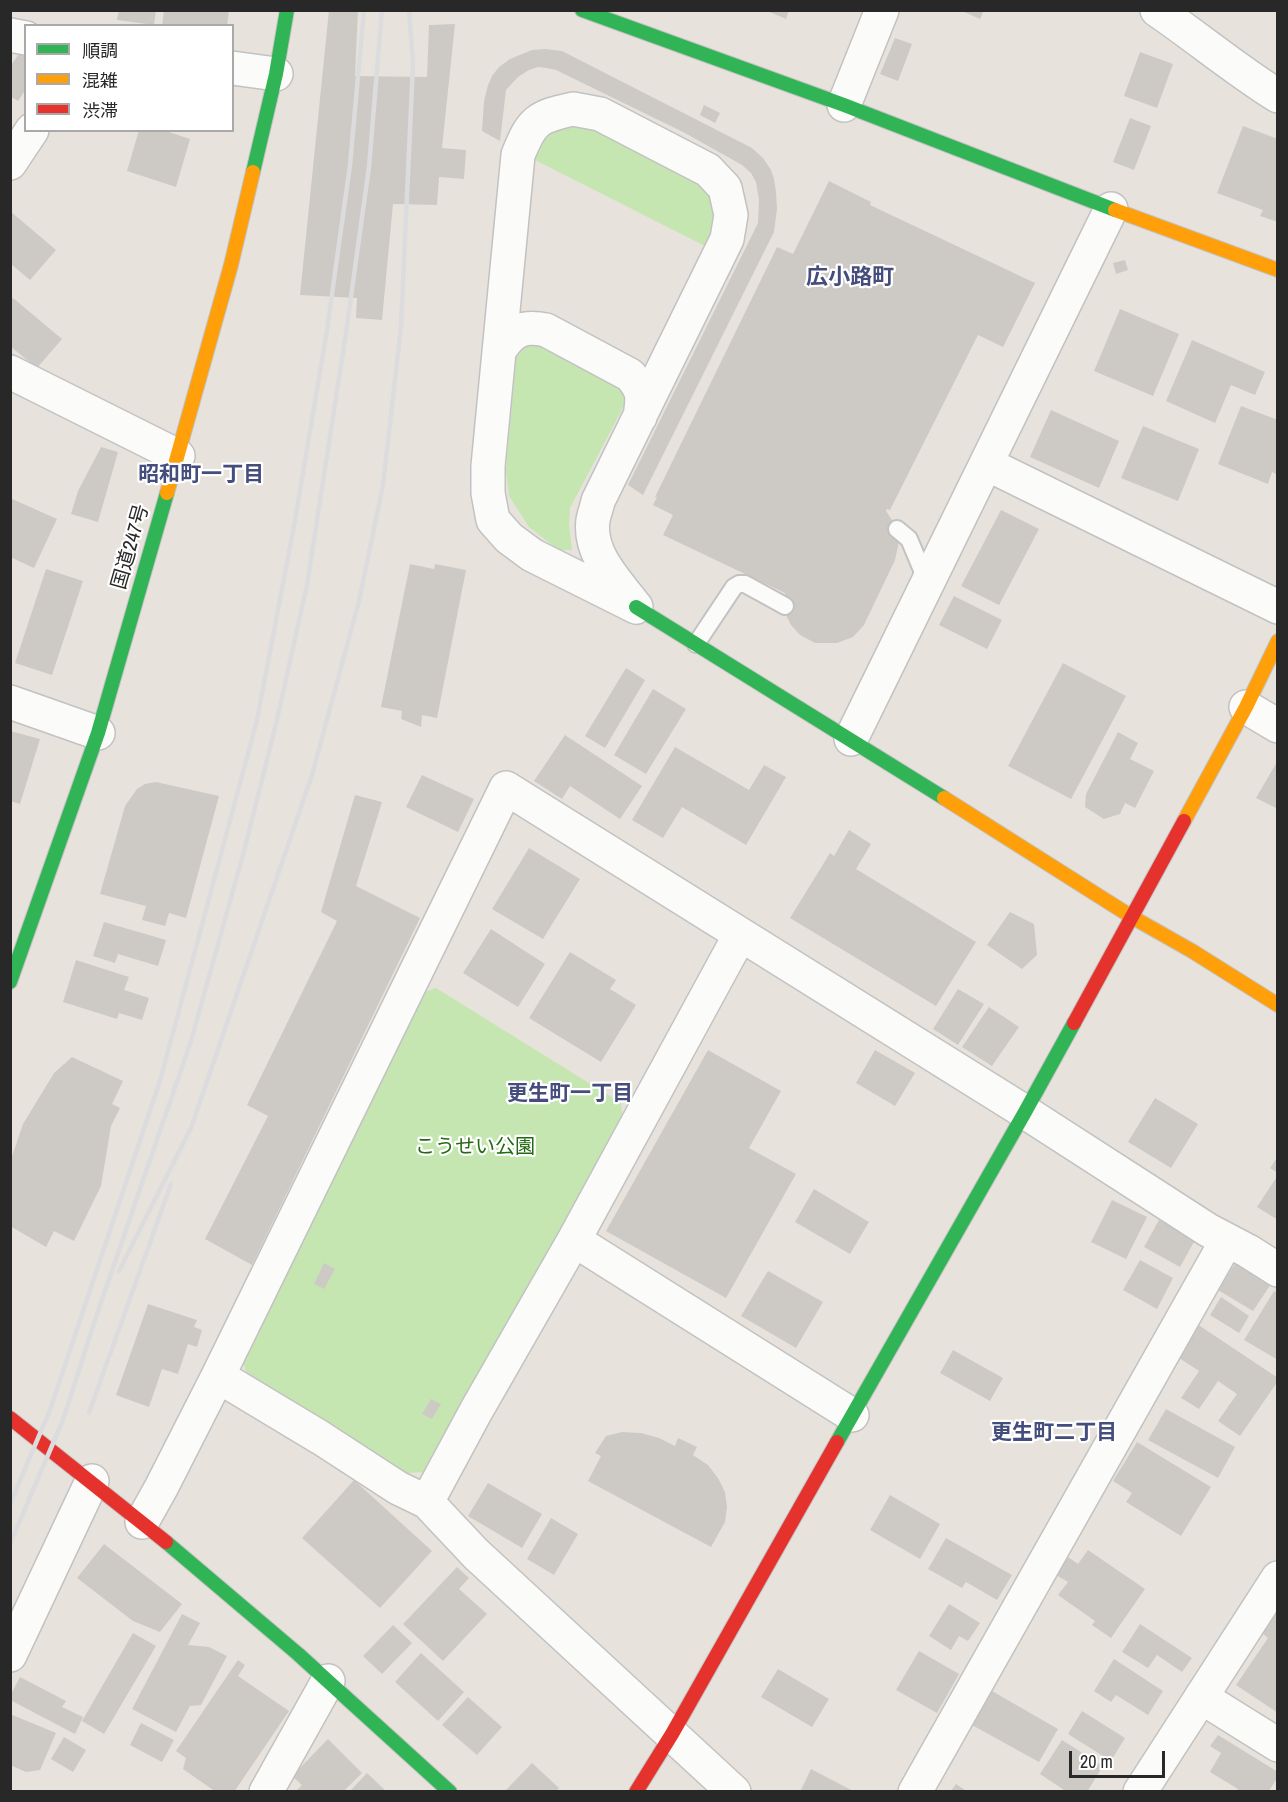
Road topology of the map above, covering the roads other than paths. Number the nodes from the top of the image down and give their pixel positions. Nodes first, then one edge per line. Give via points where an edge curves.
1 (287, 10) edge
2 (582, 10) edge
3 (882, 10) edge
4 (1157, 10) edge
5 (234, 68) edge
6 (276, 74) junction
7 (1278, 96) edge
8 (844, 105) junction
9 (31, 132) edge
10 (10, 163) edge
11 (1111, 209) junction
12 (1278, 270) edge
13 (499, 351) junction
14 (10, 372) edge
15 (640, 417) junction
16 (178, 456) junction
17 (987, 464) junction
18 (897, 529) dead end
19 (927, 583) junction
20 (785, 606) dead end
21 (636, 607) junction
22 (1278, 607) edge
23 (1278, 641) edge
24 (696, 644) junction
25 (10, 702) edge
26 (1246, 707) junction
27 (1278, 726) edge
28 (98, 733) junction
29 (851, 740) junction
30 (1132, 916) junction
31 (19, 929) edge
32 (740, 935) junction
33 (10, 982) edge
34 (1278, 1005) edge
35 (1025, 1112) junction
36 (574, 1240) junction
37 (1227, 1240) junction
38 (1278, 1270) edge
39 (218, 1376) junction
40 (852, 1415) junction
41 (13, 1427) edge
42 (92, 1481) junction
43 (427, 1502) junction
44 (142, 1522) junction
45 (1278, 1578) edge
46 (10, 1655) edge
47 (328, 1681) junction
48 (1201, 1697) junction
49 (672, 1734) junction
50 (1278, 1745) edge
51 (266, 1791) edge
52 (450, 1791) edge
53 (636, 1791) edge
54 (734, 1791) edge
55 (915, 1791) edge
56 (1140, 1791) edge

1 - 6 main road, 国道247号
2 - 8 main road
3 - 8 street
4 - 7 street
5 - 6 street
6 - 16 main road, 国道247号 via 231,265
8 - 11 main road
9 - 10 street
11 - 12 main road
11 - 17 street
13 - 15 street via 518,330 546,330 630,375 640,386
13 - 15 street via 518,155 528,131 546,115 573,109 600,114 708,170 725,188 731,215 727,239
13 - 21 street via 488,465 493,520 532,555
14 - 16 street
15 - 21 street via 598,501 593,522 595,544 603,564
16 - 28 main road, 国道247号
17 - 19 street
17 - 22 street
18 - 19 lane via 909,539
19 - 29 street
20 - 24 lane via 739,584
21 - 24 main road
23 - 26 main road
24 - 29 main road
25 - 28 street
26 - 27 street
26 - 30 main road
28 - 31 main road, 国道247号
29 - 30 main road
30 - 34 main road
30 - 35 main road
31 - 33 main road, 国道247号
32 - 35 street
32 - 36 street
32 - 39 street via 507,788
35 - 37 street
35 - 40 main road
36 - 40 street
36 - 43 street
37 - 38 street
37 - 55 street
39 - 43 street
39 - 44 street
40 - 49 main road
41 - 42 main road
42 - 44 main road
42 - 46 street
43 - 49 street via 476,1554
44 - 47 main road
45 - 48 street
47 - 51 street
47 - 52 main road
48 - 50 street
48 - 56 street
49 - 53 main road
49 - 54 street

